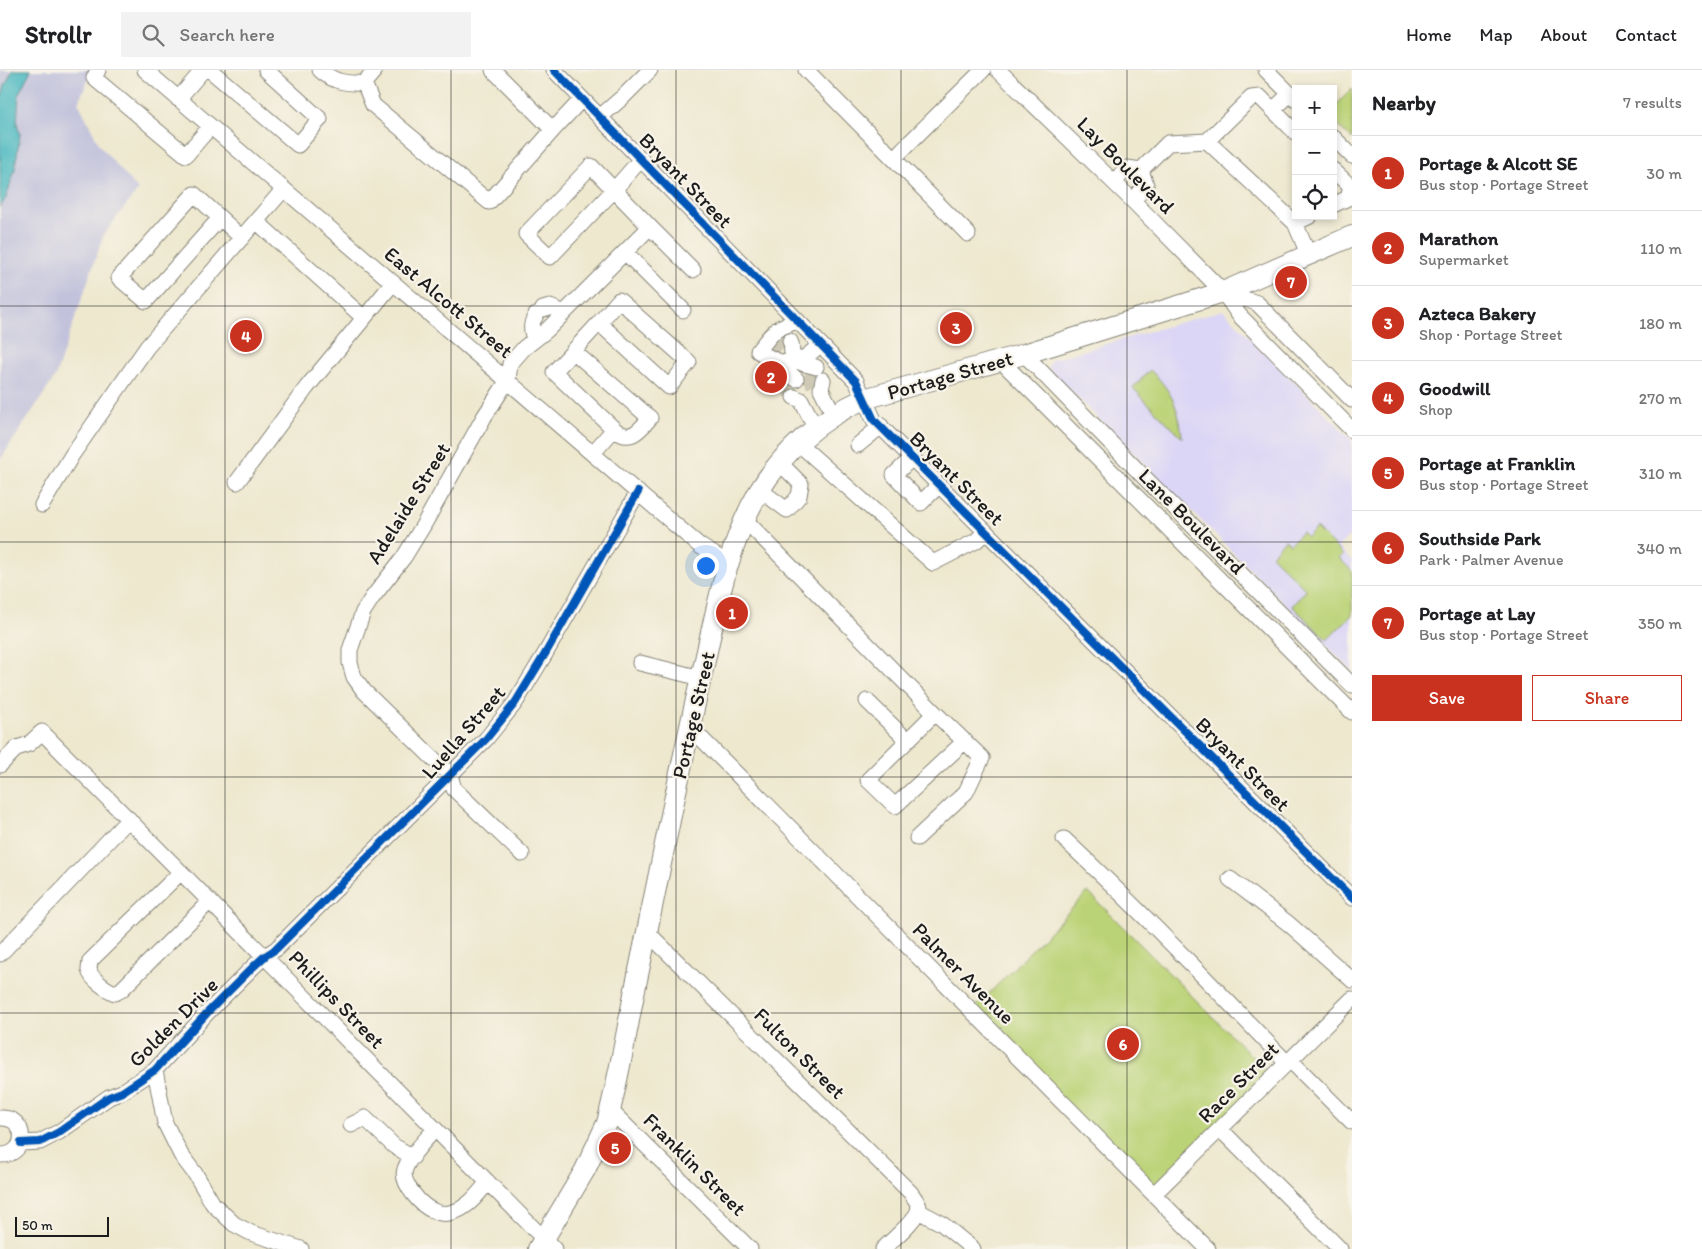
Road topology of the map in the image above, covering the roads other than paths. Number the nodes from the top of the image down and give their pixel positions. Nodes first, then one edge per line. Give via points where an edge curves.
1 (98, 70) edge
2 (145, 70) edge
3 (203, 70) edge
4 (210, 70) edge
5 (266, 70) edge
6 (320, 70) edge
7 (375, 70) edge
8 (493, 70) edge
9 (554, 70) edge
10 (650, 70) edge
11 (806, 70) edge
12 (983, 70) edge
13 (998, 70) edge
14 (1266, 70) edge
15 (364, 83) junction
16 (1292, 96) edge
17 (1292, 98) edge
18 (178, 99) junction
19 (582, 99) junction
20 (1273, 110) junction
21 (600, 117) junction
22 (210, 127) junction
23 (552, 130) junction
24 (1294, 130) edge
25 (1207, 141) junction
26 (1337, 141) edge
27 (1352, 156) edge
28 (894, 158) junction
29 (641, 159) junction
30 (1141, 170) junction
31 (1337, 174) edge
32 (1114, 182) junction
33 (284, 190) junction
34 (614, 190) junction
35 (1133, 201) junction
36 (1337, 203) edge
37 (220, 218) junction
38 (1301, 220) edge
39 (256, 222) junction
40 (1295, 223) junction
41 (650, 227) junction
42 (968, 234) dead end
43 (1352, 236) edge
44 (242, 238) junction
45 (625, 252) junction
46 (1309, 256) junction
47 (693, 270) dead end
48 (393, 283) junction
49 (1223, 292) junction
50 (683, 310) dead end
51 (564, 313) junction
52 (364, 318) junction
53 (796, 319) junction
54 (599, 323) junction
55 (534, 340) junction
56 (820, 344) junction
57 (573, 351) junction
58 (1024, 354) junction
59 (1002, 361) junction
60 (795, 366) junction
61 (508, 380) junction
62 (864, 399) junction
63 (1352, 400) edge
64 (834, 416) junction
65 (880, 426) junction
66 (816, 428) junction
67 (614, 429) junction
68 (1352, 430) edge
69 (798, 443) junction
70 (858, 445) dead end
71 (593, 453) junction
72 (912, 458) junction
73 (780, 463) junction
74 (237, 482) dead end
75 (939, 485) junction
76 (760, 490) junction
77 (638, 492) junction
78 (42, 505) dead end
79 (745, 520) junction
80 (985, 532) junction
81 (1218, 551) junction
82 (728, 563) junction
83 (1205, 564) junction
84 (640, 663) dead end
85 (701, 678) junction
86 (1352, 685) edge
87 (867, 701) dead end
88 (1350, 707) edge
89 (935, 713) junction
90 (690, 726) junction
91 (908, 740) junction
92 (965, 741) junction
93 (0, 765) edge
94 (450, 775) junction
95 (129, 820) junction
96 (917, 838) dead end
97 (1064, 839) dead end
98 (522, 854) dead end
99 (181, 872) junction
100 (1230, 879) dead end
101 (1352, 898) edge
102 (210, 901) junction
103 (647, 932) junction
104 (0, 954) edge
105 (265, 956) junction
106 (1352, 980) edge
107 (1352, 999) edge
108 (1289, 1062) junction
109 (155, 1070) junction
110 (610, 1110) junction
111 (0, 1118) edge
112 (1352, 1122) edge
113 (351, 1125) dead end
114 (435, 1129) junction
115 (1220, 1129) junction
116 (21, 1143) junction
117 (0, 1155) edge
118 (413, 1156) junction
119 (488, 1182) junction
120 (1154, 1194) junction
121 (918, 1209) junction
122 (546, 1246) edge
123 (300, 1249) edge
124 (750, 1249) edge
125 (883, 1249) edge
126 (973, 1249) edge
127 (1208, 1249) edge
128 (1340, 1249) edge

1 - 22 street via 94,78 186,156
2 - 18 street, East Alcott Street
3 - 18 street
4 - 5 street via 298,146 320,119
6 - 15 street via 326,76 347,84
7 - 15 street
8 - 23 street
9 - 19 street, Bryant Street
10 - 21 street
11 - 28 street
12 - 28 street
13 - 32 street, Lay Boulevard
14 - 16 street
15 - 23 street via 373,105 489,202
17 - 20 street
18 - 22 street, East Alcott Street
19 - 21 street, Bryant Street
19 - 23 street
20 - 24 street
20 - 25 street via 1260,97 1251,98
21 - 29 street, Bryant Street
22 - 33 street, East Alcott Street
25 - 30 street via 1168,143
25 - 40 street
26 - 27 street
28 - 42 street
29 - 34 street
29 - 53 street, Bryant Street
30 - 32 street via 1127,168
30 - 35 street via 1146,185
31 - 36 street via 1351,187 1348,198
32 - 35 street, Lay Boulevard
33 - 39 street
33 - 48 street, East Alcott Street
34 - 34 street via 591,166 526,234 550,257
34 - 41 street
35 - 49 street, Lay Boulevard
37 - 37 street via 194,194 119,278 146,301
37 - 44 street
38 - 40 street
39 - 44 street
39 - 52 street
40 - 46 street
41 - 45 street, Adelaide Street
41 - 47 street
43 - 46 main road, Portage Street
44 - 78 street via 147,347 72,455
45 - 50 street
45 - 51 street, Adelaide Street
46 - 49 main road, Portage Street
48 - 52 street
48 - 61 street, East Alcott Street
49 - 58 main road, Portage Street
49 - 63 street, Lay Boulevard via 1256,303
49 - 68 street, Lay Boulevard via 1239,315
51 - 55 street, Adelaide Street
51 - 55 street via 550,307 540,312 532,321
52 - 74 street via 307,387
53 - 56 street, Bryant Street
53 - 60 street via 788,326 782,326
54 - 54 street via 620,300 689,362 669,387
54 - 57 street
55 - 61 street, Adelaide Street via 510,364
56 - 60 street
56 - 62 street, Bryant Street via 856,381
57 - 67 street via 554,372
57 - 67 street via 650,418 636,433 627,436
58 - 59 main road, Portage Street
58 - 81 street, Lane Boulevard
59 - 62 main road, Portage Street
59 - 83 street, Lane Boulevard
60 - 64 street
60 - 66 street
61 - 71 street, East Alcott Street
61 - 94 street, Adelaide Street via 404,557 363,612 350,650 354,677 364,691
62 - 64 main road, Portage Street
62 - 65 street, Bryant Street
64 - 66 main road, Portage Street
65 - 70 street
65 - 72 street, Bryant Street
66 - 69 main road, Portage Street
67 - 71 street
69 - 73 main road, Portage Street
69 - 80 street via 933,563 976,541
71 - 77 street, East Alcott Street
72 - 75 street, Bryant Street
72 - 75 street via 894,476 921,503
73 - 76 main road, Portage Street
73 - 76 street via 801,484 799,496 787,510
75 - 80 street, Bryant Street
76 - 79 main road, Portage Street
77 - 82 street, East Alcott Street via 700,546
77 - 94 street, Luella Street via 515,703
79 - 82 main road, Portage Street
79 - 89 street
80 - 101 street, Bryant Street
81 - 83 street
81 - 86 street, Lane Boulevard
82 - 85 main road, Portage Street
83 - 88 street, Lane Boulevard
84 - 85 street
85 - 90 main road, Portage Street
87 - 91 street
89 - 91 street
89 - 92 street
90 - 103 main road, Portage Street
90 - 120 street, Palmer Avenue
91 - 92 street via 868,780 895,806
92 - 96 street via 982,758 966,792
93 - 95 street, Phillips Street via 17,748 29,744 42,732
94 - 98 street via 454,790
94 - 105 street, Luella Street via 276,949
95 - 99 street, Phillips Street
95 - 104 street
97 - 108 street via 1107,878
99 - 102 street, Phillips Street
99 - 102 street via 90,961 92,976 109,991 121,990
100 - 106 street via 1289,924
102 - 105 street, Phillips Street
103 - 110 main road, Portage Street
103 - 121 street, Fulton Street via 912,1194
105 - 109 street, Golden Drive
105 - 114 street, Phillips Street
107 - 108 street, Race Street
108 - 112 street
108 - 115 street, Race Street
109 - 116 street, Golden Drive via 40,1142
109 - 123 street via 165,1123 181,1155 213,1204 234,1224 251,1233
110 - 122 main road, Portage Street via 586,1170
110 - 124 street, Franklin Street
111 - 116 street via 10,1119 19,1126
113 - 118 street via 365,1118 394,1146
114 - 118 street
114 - 119 street, Phillips Street
115 - 120 street, Race Street
115 - 128 street
116 - 117 street via 14,1152
118 - 119 street via 404,1170 405,1181 413,1194 434,1211 445,1214 464,1208
119 - 122 street, Phillips Street
120 - 127 street, Palmer Avenue
121 - 125 street via 912,1220
121 - 126 street

